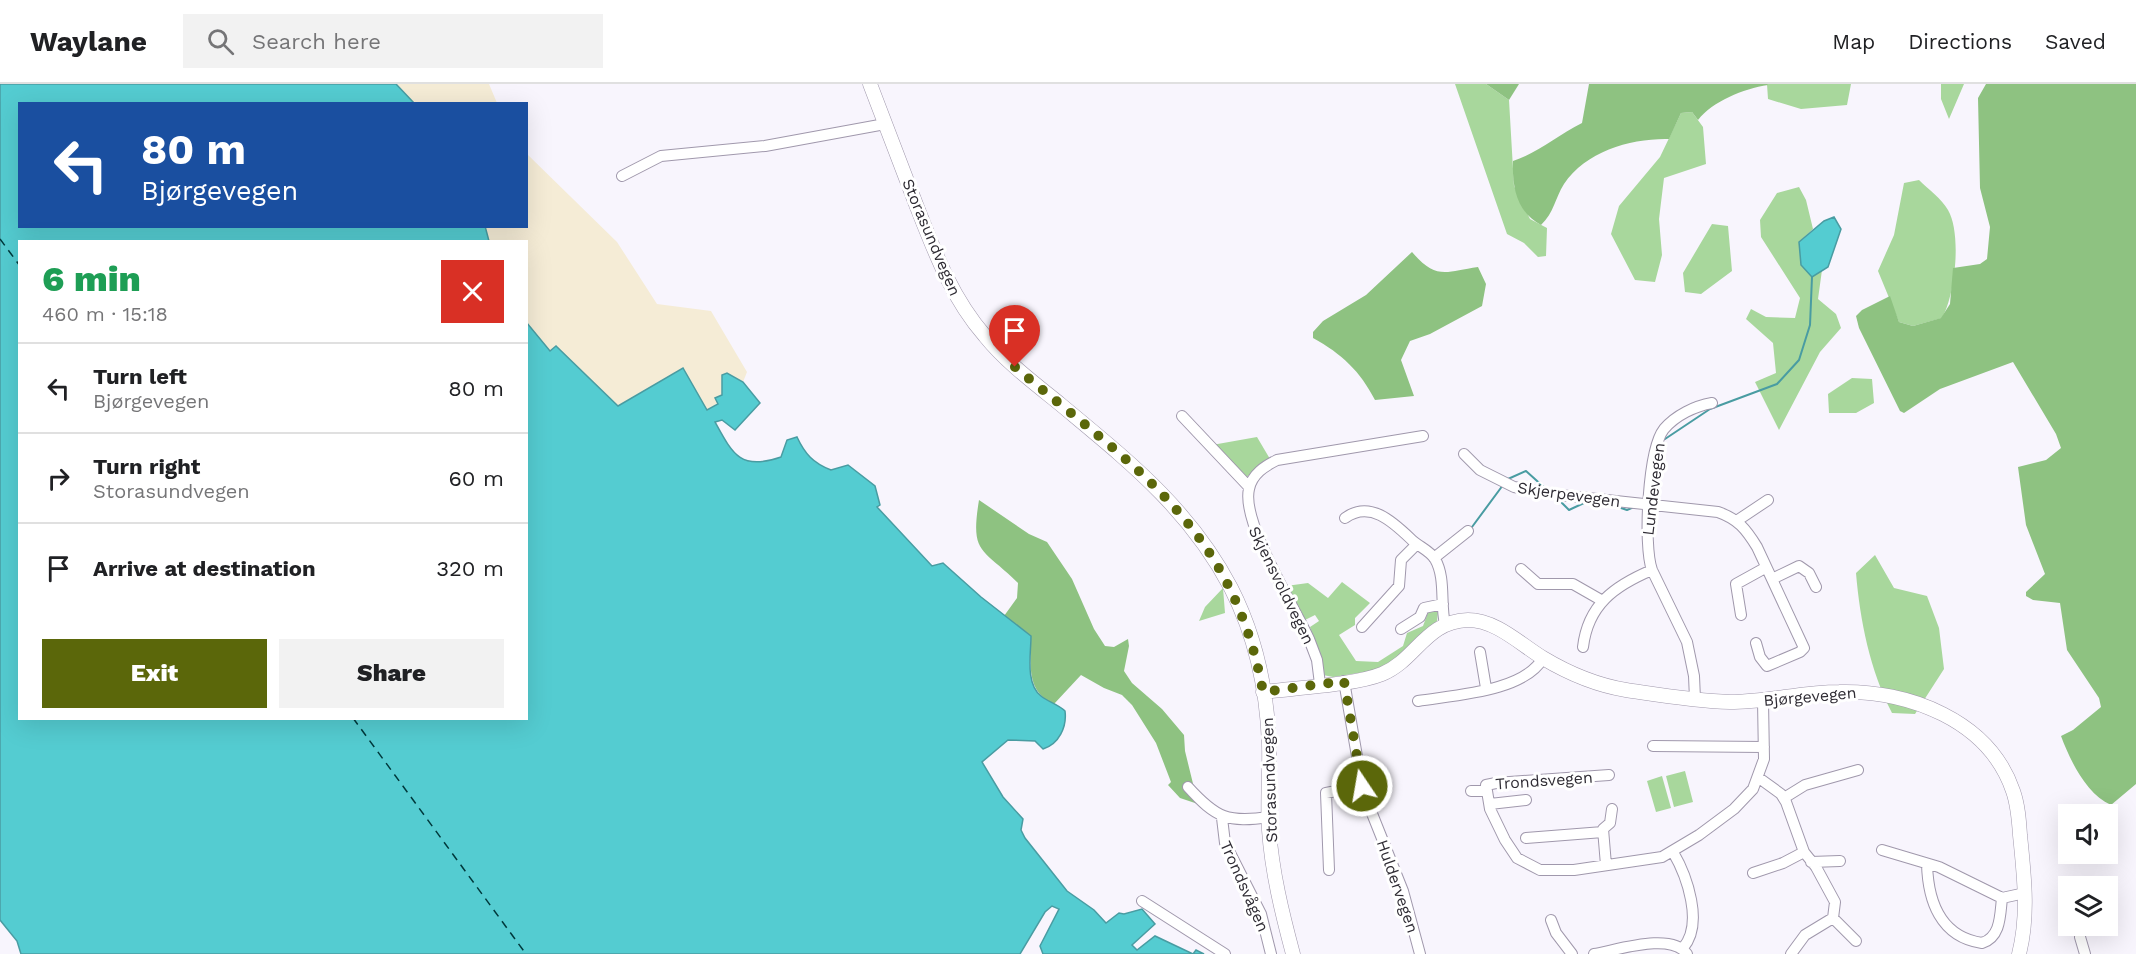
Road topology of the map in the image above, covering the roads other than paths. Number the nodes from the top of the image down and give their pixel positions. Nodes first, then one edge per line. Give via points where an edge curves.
1 (870, 84) edge
2 (885, 124) junction
3 (622, 176) dead end
4 (1712, 403) dead end
5 (1182, 416) dead end
6 (1422, 436) dead end
7 (1464, 454) dead end
8 (1249, 487) junction
9 (1768, 500) dead end
10 (1649, 504) junction
11 (1345, 518) dead end
12 (1738, 520) junction
13 (1468, 531) dead end
14 (1417, 544) junction
15 (1434, 558) junction
16 (1766, 568) junction
17 (1521, 569) dead end
18 (1652, 570) junction
19 (1772, 579) junction
20 (1816, 587) dead end
21 (1601, 600) junction
22 (1443, 604) junction
23 (1741, 615) dead end
24 (1445, 624) junction
25 (1362, 627) dead end
26 (1401, 629) dead end
27 (1756, 643) dead end
28 (1583, 647) dead end
29 (1480, 652) dead end
30 (1543, 658) junction
31 (1344, 681) junction
32 (1320, 684) junction
33 (1486, 688) junction
34 (1263, 692) junction
35 (1695, 699) junction
36 (1418, 701) dead end
37 (1763, 701) junction
38 (1653, 746) dead end
39 (1764, 747) junction
40 (1858, 770) dead end
41 (1609, 775) dead end
42 (1759, 778) junction
43 (1362, 786) junction
44 (1188, 787) dead end
45 (1471, 791) dead end
46 (1485, 791) junction
47 (1784, 798) junction
48 (1526, 800) dead end
49 (1490, 804) junction
50 (1612, 808) dead end
51 (1222, 818) junction
52 (1269, 818) junction
53 (1603, 832) junction
54 (1526, 838) dead end
55 (1882, 850) dead end
56 (1673, 852) junction
57 (1807, 857) junction
58 (1840, 861) dead end
59 (1927, 864) junction
60 (1606, 865) junction
61 (1329, 870) dead end
62 (1753, 873) dead end
63 (2025, 893) junction
64 (2002, 898) junction
65 (1142, 901) dead end
66 (1833, 918) junction
67 (1551, 920) dead end
68 (2080, 937) dead end
69 (1856, 941) dead end
70 (1685, 951) edge
71 (1225, 954) edge
72 (1271, 954) edge
73 (1293, 954) edge
74 (1420, 954) edge
75 (1572, 954) edge
76 (1594, 954) edge
77 (1791, 954) edge
78 (2019, 954) edge
79 (2085, 954) edge

1 - 2 main road, Storasundvegen
2 - 3 street via 765,147 661,156
2 - 34 main road, Storasundvegen via 937,257 967,313 999,352 1136,467 1187,520 1240,608 1254,646
4 - 10 street, Lundevegen via 1675,418 1663,430 1655,450
5 - 8 street
6 - 8 street via 1277,460 1257,473
7 - 10 street, Skjerpevegen via 1480,470 1514,487
8 - 32 street, Skjensvoldvegen via 1249,515 1309,639
9 - 12 street
10 - 12 street, Skjerpevegen via 1718,512
10 - 18 street, Lundevegen via 1646,544
11 - 14 street via 1374,512
12 - 16 street
13 - 15 street
14 - 15 street
14 - 25 street via 1401,560 1399,585
15 - 22 street
16 - 19 street
16 - 23 street via 1736,584
17 - 21 street via 1538,584 1573,584
18 - 21 street via 1625,582
18 - 35 street, Lundevegen via 1689,649
19 - 20 street via 1799,566 1809,573
19 - 27 street via 1803,649 1767,666
21 - 28 street via 1585,631
22 - 24 street
22 - 26 street via 1424,608 1420,617
24 - 30 main road, Bjørgevegen via 1468,620 1484,623
24 - 31 main road, Bjørgevegen via 1426,636 1393,668 1370,678
29 - 33 street
30 - 33 street via 1522,679
30 - 35 main road, Bjørgevegen via 1606,686
31 - 32 main road, Bjørgevegen
31 - 43 street, Huldervegen
32 - 34 main road, Bjørgevegen
33 - 36 street
34 - 52 main road, Storasundvegen via 1269,744
35 - 37 main road, Bjørgevegen
37 - 39 street, Trondsvegen
37 - 63 main road, Bjørgevegen via 1872,692 1916,703 1949,717 1971,732 1998,760 2014,791
38 - 39 street
39 - 42 street, Trondsvegen
40 - 47 street via 1805,785
41 - 46 street, Trondsvegen via 1496,783 1486,785
42 - 47 street
42 - 56 street, Trondsvegen via 1734,809
43 - 61 street via 1326,793
43 - 74 street, Huldervegen via 1403,891
44 - 51 street, Trondsvågen
45 - 46 street, Trondsvegen
46 - 49 street, Trondsvegen
47 - 57 street
48 - 49 street, Trondsvegen
49 - 60 street, Trondsvegen via 1505,840 1516,858 1525,864 1552,872
50 - 53 street via 1610,823
51 - 52 street, Trondsvågen
51 - 72 street, Trondsvågen via 1225,843 1261,914
52 - 73 main road, Storasundvegen via 1276,883
53 - 54 street
53 - 60 street
55 - 59 street
56 - 60 street, Trondsvegen via 1649,860
56 - 70 street via 1692,908 1691,934
57 - 58 street
57 - 62 street
57 - 66 street via 1835,902
59 - 64 street
59 - 64 street via 1935,912 1964,937 1982,943 1992,938
63 - 64 street
63 - 78 main road, Bjørgevegen
65 - 71 street
66 - 69 street
66 - 77 street via 1805,935
67 - 75 street
68 - 79 street
70 - 76 street via 1661,942

